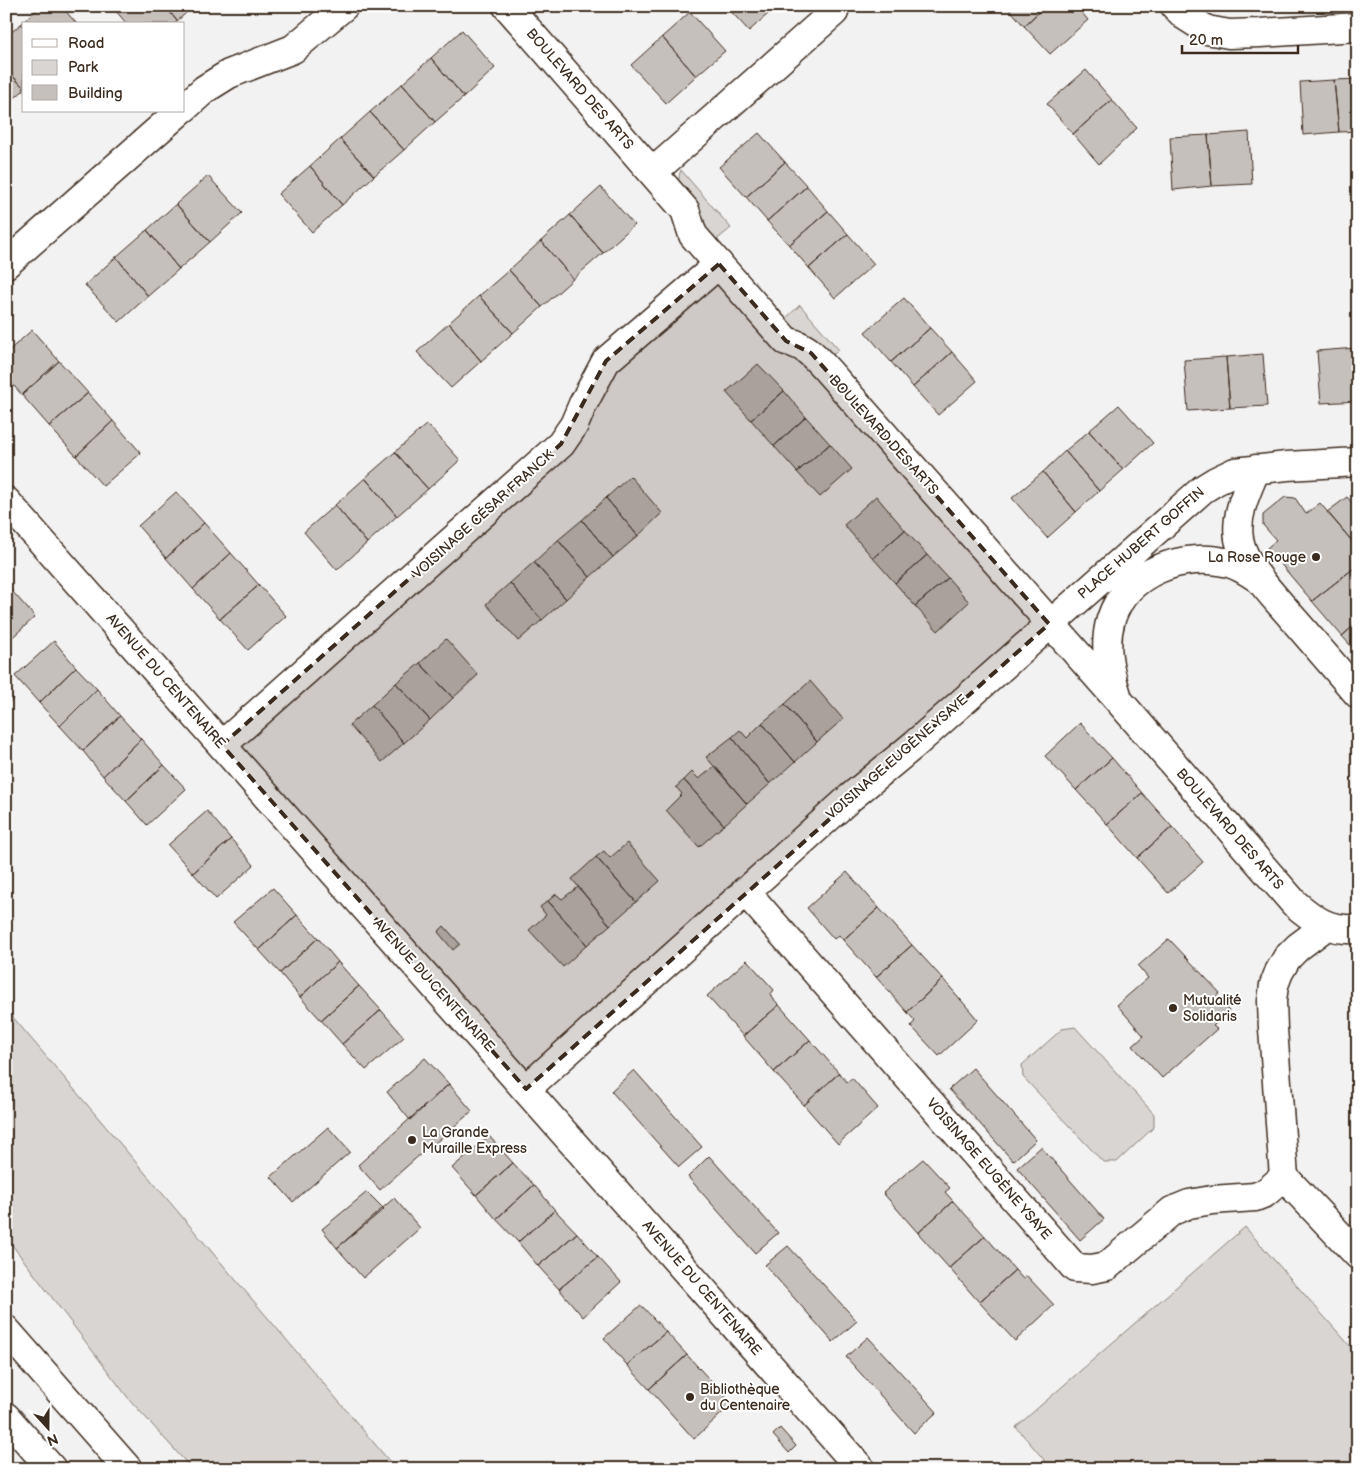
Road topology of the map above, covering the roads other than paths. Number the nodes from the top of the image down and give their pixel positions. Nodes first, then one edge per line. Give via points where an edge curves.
1 (344, 6) edge
2 (507, 6) edge
3 (1175, 6) edge
4 (834, 12) dead end
5 (1358, 27) edge
6 (185, 107) edge
7 (179, 112) edge
8 (653, 172) junction
9 (6, 264) edge
10 (719, 264) junction
11 (1358, 462) edge
12 (1256, 469) junction
13 (6, 501) edge
14 (1261, 580) junction
15 (1049, 624) junction
16 (1358, 694) edge
17 (1119, 701) junction
18 (222, 745) junction
19 (745, 891) junction
20 (1326, 926) junction
21 (1358, 929) edge
22 (526, 1088) junction
23 (1284, 1177) junction
24 (1358, 1255) edge
25 (6, 1330) edge
26 (6, 1417) edge
27 (52, 1469) edge
28 (128, 1469) edge
29 (861, 1469) edge

1 - 6 main road via 293,49 229,74
2 - 8 main road, BOULEVARD DES ARTS
3 - 5 main road via 1207,30 1229,34
4 - 8 main road
7 - 9 main road
8 - 10 main road, BOULEVARD DES ARTS via 685,210 693,235
10 - 15 main road, BOULEVARD DES ARTS via 786,341 800,344 811,353
10 - 18 main road, VOISINAGE CÉSAR FRANCK via 606,361 561,444
11 - 12 main road, PLACE HUBERT GOFFIN
12 - 14 main road, BOULEVARD DES ARTS via 1242,505 1239,539 1245,558
12 - 15 main road, PLACE HUBERT GOFFIN via 1235,472 1203,489
13 - 18 main road, AVENUE DU CENTENAIRE
14 - 16 main road, BOULEVARD DES ARTS
14 - 17 main road, BOULEVARD DES ARTS via 1229,563 1189,560 1172,563 1139,580 1120,601 1108,636 1110,673
15 - 17 main road, BOULEVARD DES ARTS
15 - 19 main road, VOISINAGE EUGÈNE YSAYE
17 - 20 main road, BOULEVARD DES ARTS via 1294,903 1310,918
18 - 22 main road, AVENUE DU CENTENAIRE
19 - 22 main road, VOISINAGE EUGÈNE YSAYE
19 - 23 main road, VOISINAGE EUGÈNE YSAYE via 1075,1268 1107,1266 1172,1211 1212,1200 1255,1197 1270,1190
20 - 21 main road, BOULEVARD DES ARTS
20 - 23 main road via 1287,958 1274,984 1273,1029
22 - 29 main road, AVENUE DU CENTENAIRE
23 - 24 main road
25 - 28 main road
26 - 27 main road

